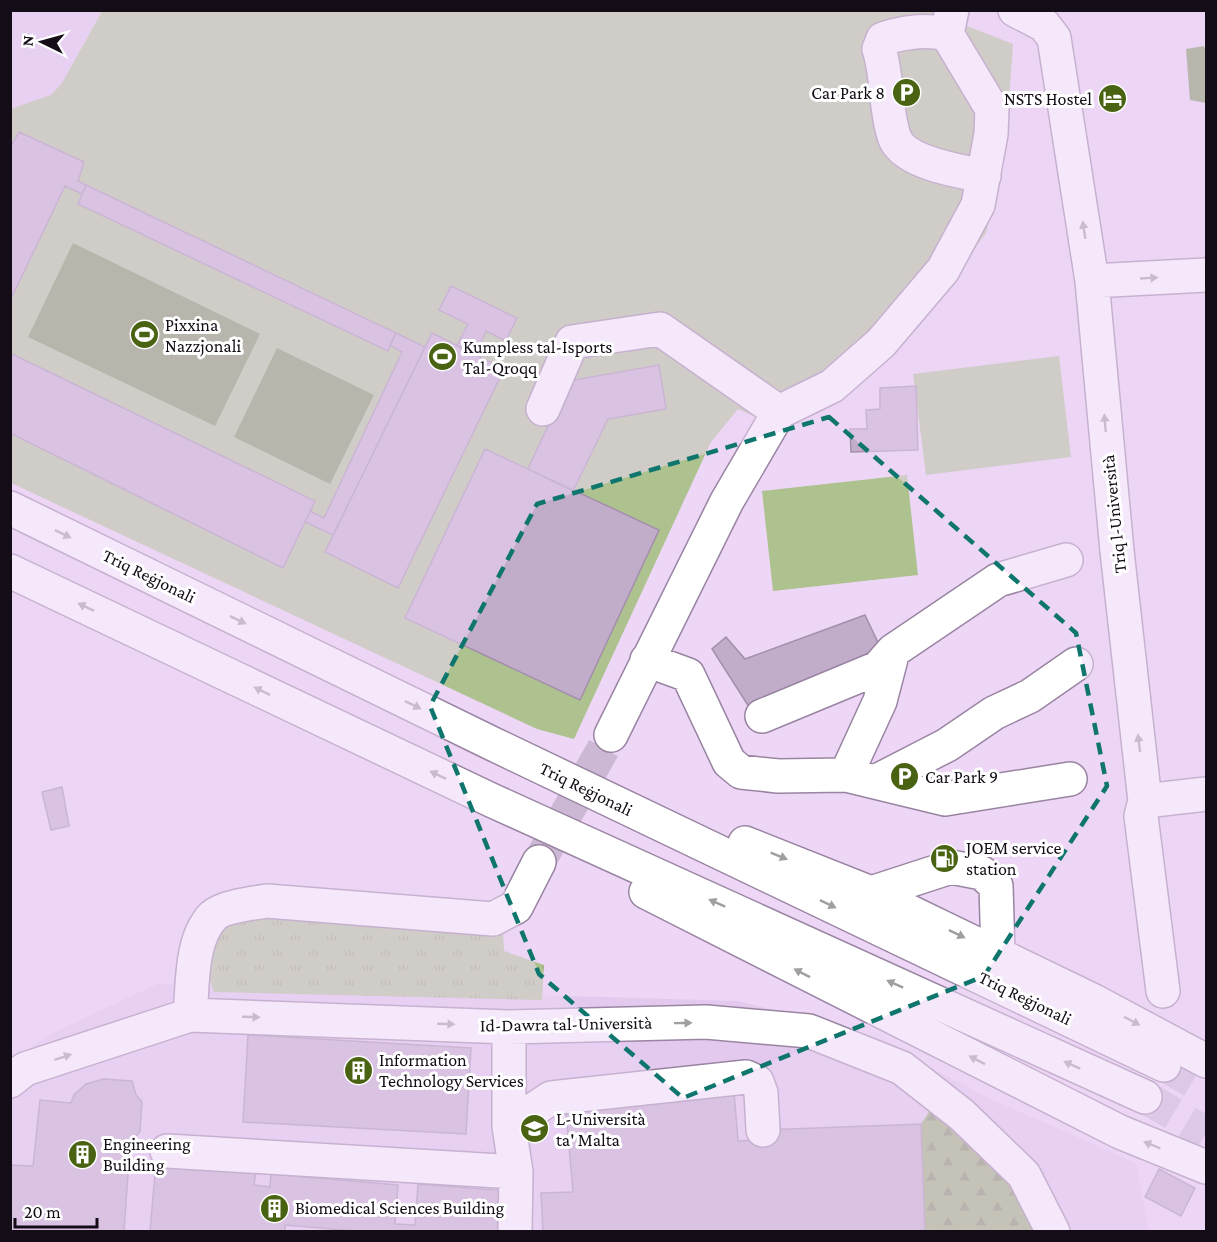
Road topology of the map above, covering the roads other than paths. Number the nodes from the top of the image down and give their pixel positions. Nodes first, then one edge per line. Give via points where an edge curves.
1 (1015, 10) edge
2 (950, 22) edge
3 (984, 176) junction
4 (1206, 274) edge
5 (1092, 281) junction
6 (543, 409) dead end
7 (779, 412) junction
8 (10, 508) edge
9 (1066, 560) dead end
10 (10, 571) edge
11 (893, 651) junction
12 (646, 660) junction
13 (1076, 664) dead end
14 (762, 716) dead end
15 (610, 735) tunnel mouth
16 (490, 743) junction
17 (862, 778) junction
18 (1070, 779) dead end
19 (1206, 794) edge
20 (491, 800) junction
21 (1145, 801) junction
22 (539, 862) tunnel mouth
23 (871, 893) junction
24 (998, 953) junction
25 (1163, 991) dead end
26 (190, 1015) junction
27 (508, 1027) junction
28 (1206, 1061) edge
29 (1164, 1065) tunnel mouth
30 (10, 1081) edge
31 (1145, 1097) tunnel mouth
32 (509, 1126) junction
33 (763, 1130) dead end
34 (167, 1151) dead end
35 (1206, 1167) edge
36 (516, 1172) junction
37 (515, 1232) edge
38 (1053, 1232) edge

5 -> 1 main road, Triq l-Università via 1054,38 1044,25
2 - 3 main road via 992,109
2 - 3 main road via 883,39 879,49 894,138 905,153
3 - 7 main road via 978,205 930,288 881,343 832,386
5 -> 4 main road
21 -> 5 main road, Triq l-Università
6 - 7 main road via 572,342 660,329
7 - 12 main road via 727,501
8 -> 16 main road, Triq Reġjonali
9 - 11 main road via 998,580
20 -> 10 main road
11 - 14 main road via 878,668
11 - 17 main road
12 - 15 main road
12 - 17 main road via 688,675 729,762 741,772
13 - 17 main road via 947,745
16 -> 23 main road via 555,757 726,835
16 -> 29 main road, Triq Reġjonali
17 - 18 main road via 945,799
19 - 21 main road
31 -> 20 main road
35 -> 20 main road via 1120,1132 674,908
21 - 25 main road, Triq l-Università via 1141,816
22 - 26 main road via 516,907 493,919 267,901 213,915 198,943
23 -> 24 main road
23 - 24 main road via 951,867 982,873 996,886
24 -> 28 main road
26 -> 27 main road, Id-Dawra tal-Università
30 -> 26 main road, Id-Dawra tal-Università via 25,1069
27 - 32 main road
27 -> 38 main road, Id-Dawra tal-Università via 706,1022 809,1031 902,1068 962,1115 1024,1175
32 - 33 main road via 551,1098 746,1077 757,1082 761,1093
32 - 36 main road
34 - 36 main road
36 - 37 main road

